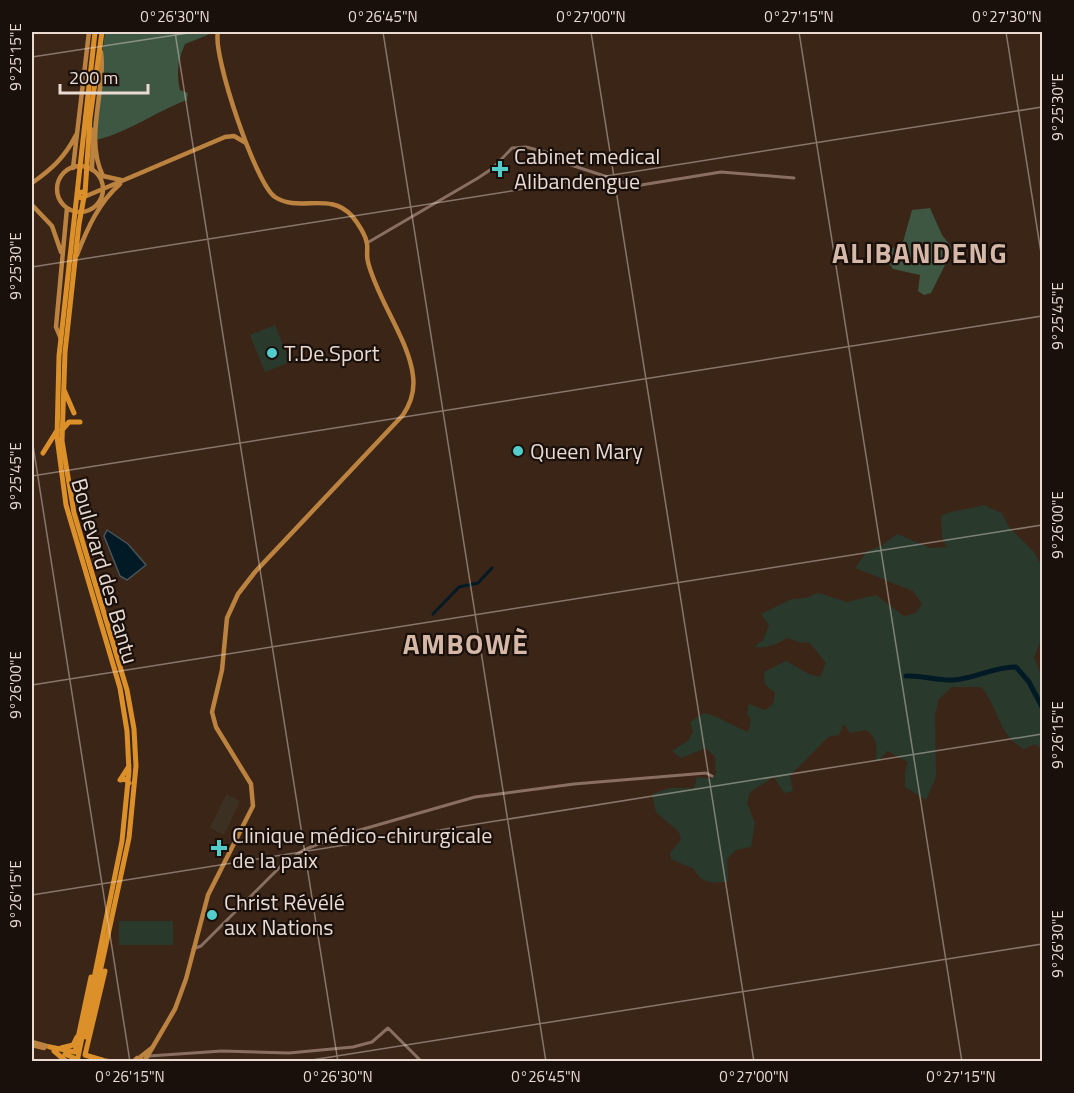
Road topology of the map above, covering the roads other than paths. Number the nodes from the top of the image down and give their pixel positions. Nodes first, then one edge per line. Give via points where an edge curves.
1 (89, 32) edge
2 (95, 32) edge
3 (102, 32) edge
4 (218, 32) edge
5 (100, 40) junction
6 (89, 124) junction
7 (241, 128) junction
8 (77, 132) junction
9 (234, 136) junction
10 (248, 145) junction
11 (79, 167) junction
12 (92, 170) junction
13 (103, 176) junction
14 (794, 178) dead end
15 (84, 180) junction
16 (123, 181) junction
17 (32, 183) edge
18 (99, 191) junction
19 (81, 195) junction
20 (106, 198) junction
21 (32, 205) edge
22 (67, 208) junction
23 (76, 210) junction
24 (79, 224) junction
25 (367, 243) junction
26 (68, 259) junction
27 (63, 387) junction
28 (74, 413) dead end
29 (80, 422) dead end
30 (59, 431) junction
31 (43, 453) dead end
32 (712, 776) dead end
33 (106, 915) junction
34 (112, 916) junction
35 (193, 949) junction
36 (80, 1033) junction
37 (91, 1035) junction
38 (32, 1044) edge
39 (83, 1044) junction
40 (153, 1047) junction
41 (50, 1048) junction
42 (79, 1059) edge
43 (143, 1060) edge
44 (100, 1061) edge
45 (132, 1061) edge
46 (67, 1062) edge
47 (113, 1062) edge
48 (422, 1062) edge

1 - 8 main road
2 - 11 highway, Boulevard des Bantu
3 - 5 highway, Boulevard des Bantu
4 - 7 main road via 219,62
5 - 6 highway, Boulevard des Bantu
5 - 13 main road via 96,128 97,166
6 - 11 highway, Boulevard des Bantu
6 - 12 main road via 93,136
7 - 9 main road
7 - 10 main road
8 - 11 main road
8 - 17 main road via 66,154
9 - 10 main road
9 - 16 main road via 221,138
10 - 25 main road via 273,196 287,202 322,201 338,205 352,216
11 - 12 main road
11 - 15 highway, Boulevard des Bantu
11 - 19 highway
11 - 22 main road via 67,171 58,182 58,197
11 - 23 highway, Boulevard des Bantu
12 - 18 main road via 100,179
13 - 16 main road
13 - 18 main road
14 - 25 street via 721,172 635,186 571,165 537,148 512,148 478,178
15 - 18 main road via 87,188
15 - 19 highway, Boulevard des Bantu
16 - 18 main road
16 - 20 main road
18 - 19 main road
18 - 20 main road
18 - 23 main road via 94,207
18 - 24 main road via 85,204
19 - 23 highway, Boulevard des Bantu
19 - 26 highway
20 - 26 main road
21 - 26 main road via 52,226
22 - 23 main road
22 - 26 main road
23 - 24 highway, Boulevard des Bantu
23 - 26 highway, Boulevard des Bantu
24 - 26 highway, Boulevard des Bantu
25 - 35 main road via 369,266 411,363 412,397 403,415 255,572 230,609 223,637 221,679 212,712 216,727 247,775 253,790 253,806 211,887
26 - 27 highway, Boulevard des Bantu
26 - 30 highway, Boulevard des Bantu via 56,394
27 - 28 highway
27 - 30 highway, Boulevard des Bantu
29 - 30 highway via 69,422
30 - 31 highway
30 - 33 highway, Boulevard des Bantu via 66,505 120,688 130,764 120,780 129,783 122,841
30 - 34 highway, Boulevard des Bantu via 74,513 121,668 134,729 134,805
32 - 35 street via 706,773 574,784 475,797 332,838 309,847 280,867 201,946
33 - 36 highway
33 - 39 highway
34 - 37 highway
34 - 39 highway, Boulevard des Bantu
35 - 40 main road via 175,1009
36 - 41 highway via 69,1047
36 - 42 highway
37 - 42 highway
37 - 44 highway via 91,1049
38 - 41 main road
39 - 42 highway
40 - 43 main road
40 - 43 main road
41 - 42 highway
41 - 46 highway
42 - 44 highway
43 - 45 main road
43 - 48 street via 169,1053 289,1053 354,1047 372,1042 388,1028
44 - 47 main road

